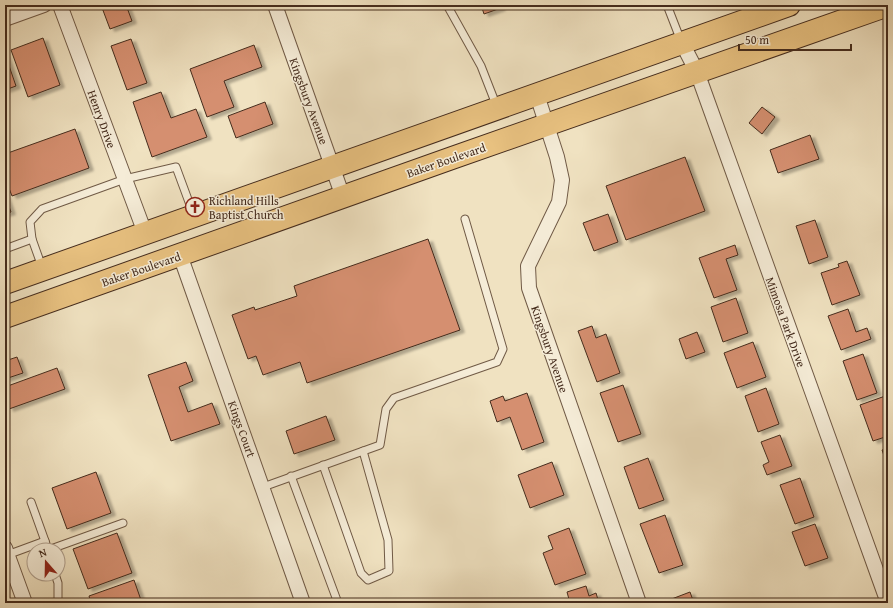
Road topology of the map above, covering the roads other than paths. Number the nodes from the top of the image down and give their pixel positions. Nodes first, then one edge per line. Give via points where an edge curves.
1 (44, 5) edge
2 (60, 5) edge
3 (275, 5) edge
4 (447, 5) edge
5 (667, 5) edge
6 (789, 5) edge
7 (888, 5) edge
8 (5, 19) edge
9 (682, 43) junction
10 (697, 72) junction
11 (537, 96) junction
12 (497, 109) junction
13 (547, 125) junction
14 (333, 167) junction
15 (125, 179) junction
16 (343, 197) junction
17 (194, 216) junction
18 (465, 219) dead end
19 (145, 233) junction
20 (32, 240) junction
21 (5, 248) edge
22 (180, 255) junction
23 (43, 269) junction
24 (5, 283) edge
25 (5, 317) edge
26 (363, 450) junction
27 (323, 465) junction
28 (291, 476) junction
29 (263, 487) junction
30 (31, 502) dead end
31 (123, 523) dead end
32 (45, 541) joint
33 (66, 544) edge
34 (6, 551) edge
35 (58, 582) edge
36 (25, 603) edge
37 (58, 603) edge
38 (303, 603) edge
39 (338, 603) edge
40 (639, 603) edge
41 (888, 603) edge

1 - 8 street
2 - 15 street, Henry Drive
3 - 14 street, Kingsbury Avenue
4 - 12 lane via 481,66
5 - 9 lane
6 - 9 main road
7 - 10 main road, Baker Boulevard
9 - 10 street, Mimosa Park Drive
9 - 11 main road
10 - 13 main road, Baker Boulevard
10 - 41 street, Mimosa Park Drive
11 - 12 main road
11 - 13 street, Kingsbury Avenue
12 - 14 main road
13 - 16 main road, Baker Boulevard
13 - 40 street, Kingsbury Avenue via 562,180 559,202 528,266 529,288
14 - 16 street, Kingsbury Avenue
14 - 17 main road
15 - 17 lane via 176,166
15 - 19 street, Henry Drive
15 - 20 lane via 42,209 30,222
16 - 22 main road, Baker Boulevard
17 - 19 main road
18 - 26 lane via 503,349 497,362 394,398 386,409 380,445
19 - 23 main road
20 - 21 lane
20 - 23 lane
22 - 25 main road, Baker Boulevard
22 - 29 street, Kings Court
23 - 24 main road
26 - 27 lane
26 - 27 lane via 388,540 389,571 368,580 361,572
27 - 28 lane
28 - 29 lane
28 - 39 lane
29 - 38 street, Kings Court
30 - 32 lane
31 - 33 lane
32 - 34 lane
34 - 36 street
35 - 37 lane

